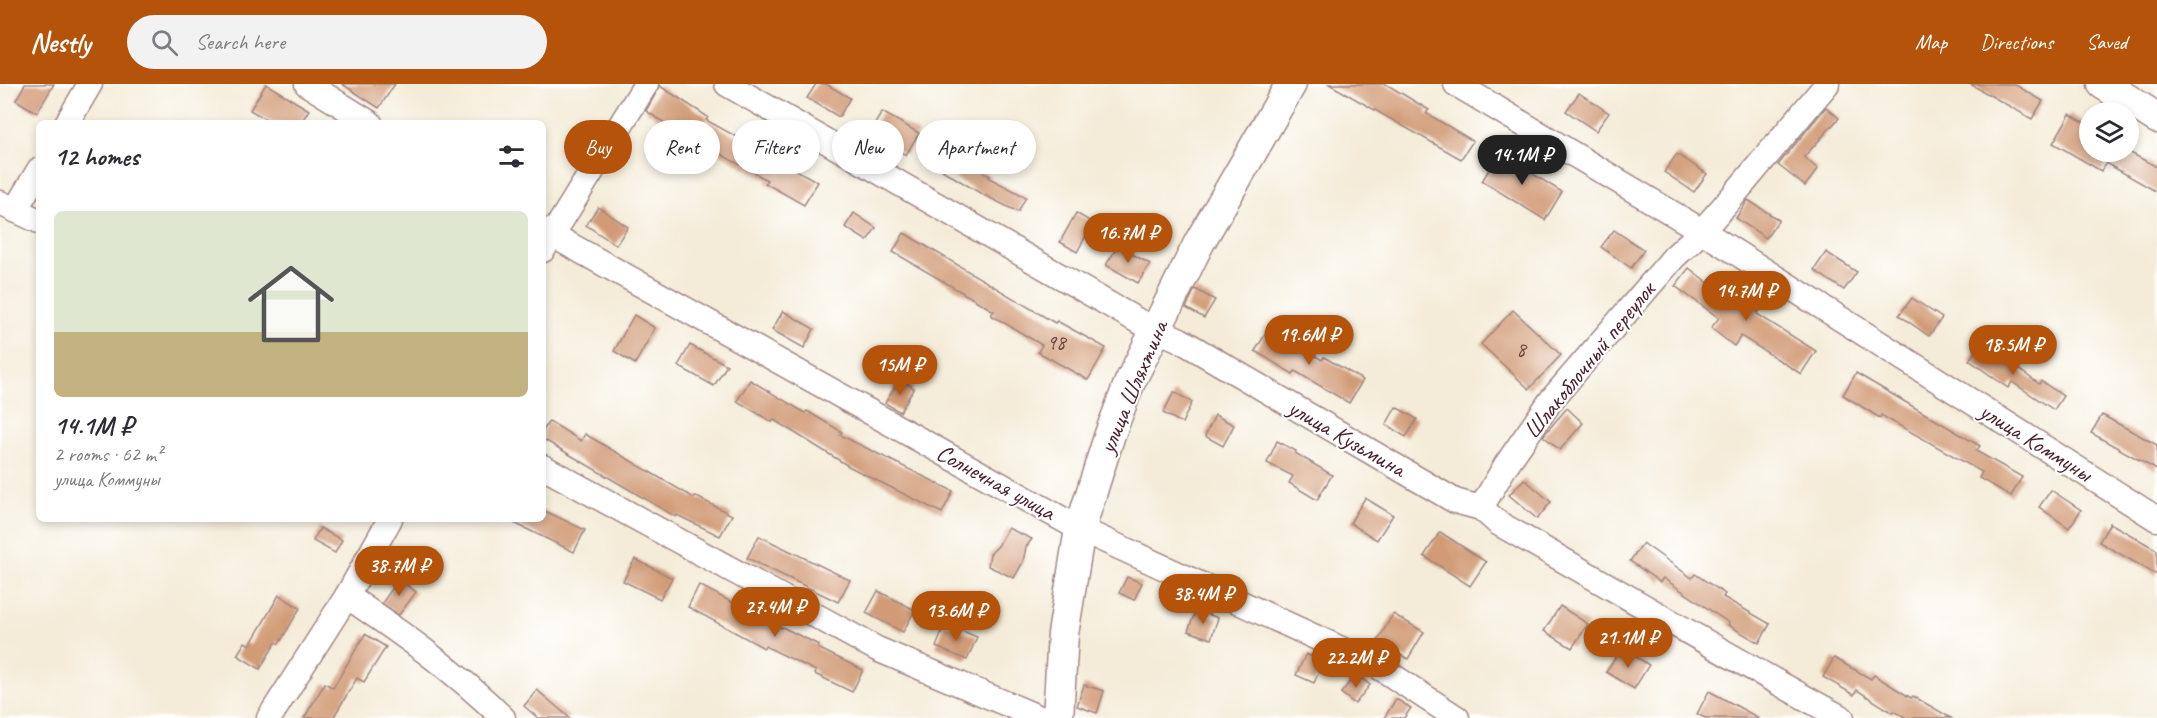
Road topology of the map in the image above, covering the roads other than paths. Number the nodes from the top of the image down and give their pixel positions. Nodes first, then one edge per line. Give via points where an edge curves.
1 (90, 84) edge
2 (307, 84) edge
3 (646, 84) edge
4 (727, 84) edge
5 (1291, 84) edge
6 (1456, 84) edge
7 (1827, 84) edge
8 (2103, 84) edge
9 (2157, 118) edge
10 (69, 120) edge
11 (365, 120) edge
12 (36, 173) edge
13 (8, 206) edge
14 (36, 220) edge
15 (1702, 231) junction
16 (546, 238) edge
17 (1156, 330) junction
18 (546, 469) edge
19 (1481, 508) junction
20 (2157, 519) edge
21 (388, 522) edge
22 (1080, 529) junction
23 (347, 596) junction
24 (269, 718) edge
25 (502, 718) edge
26 (1040, 718) edge
27 (1058, 718) edge
28 (1457, 718) edge
29 (1842, 718) edge

1 - 10 street
2 - 11 street
3 - 16 street
4 - 17 street, улица Кузьмина
5 - 17 main road, улица Шляхтина via 1199,243
6 - 15 street, улица Коммуны
7 - 15 street, Шлакоблочный переулок
8 - 9 main road
12 - 13 street
13 - 14 street
15 - 19 street, Шлакоблочный переулок via 1674,257 1552,399
15 - 20 street, улица Коммуны
16 - 22 street, Солнечная улица
17 - 19 street, улица Кузьмина via 1180,340 1455,501
17 - 22 main road, улица Шляхтина via 1129,384
18 - 26 street via 877,649
19 - 29 street, улица Кузьмина via 1498,523 1718,651
21 - 23 street
22 - 27 main road, улица Шляхтина via 1064,634
22 - 28 street, Солнечная улица via 1376,665
23 - 24 street
23 - 25 street via 427,653

